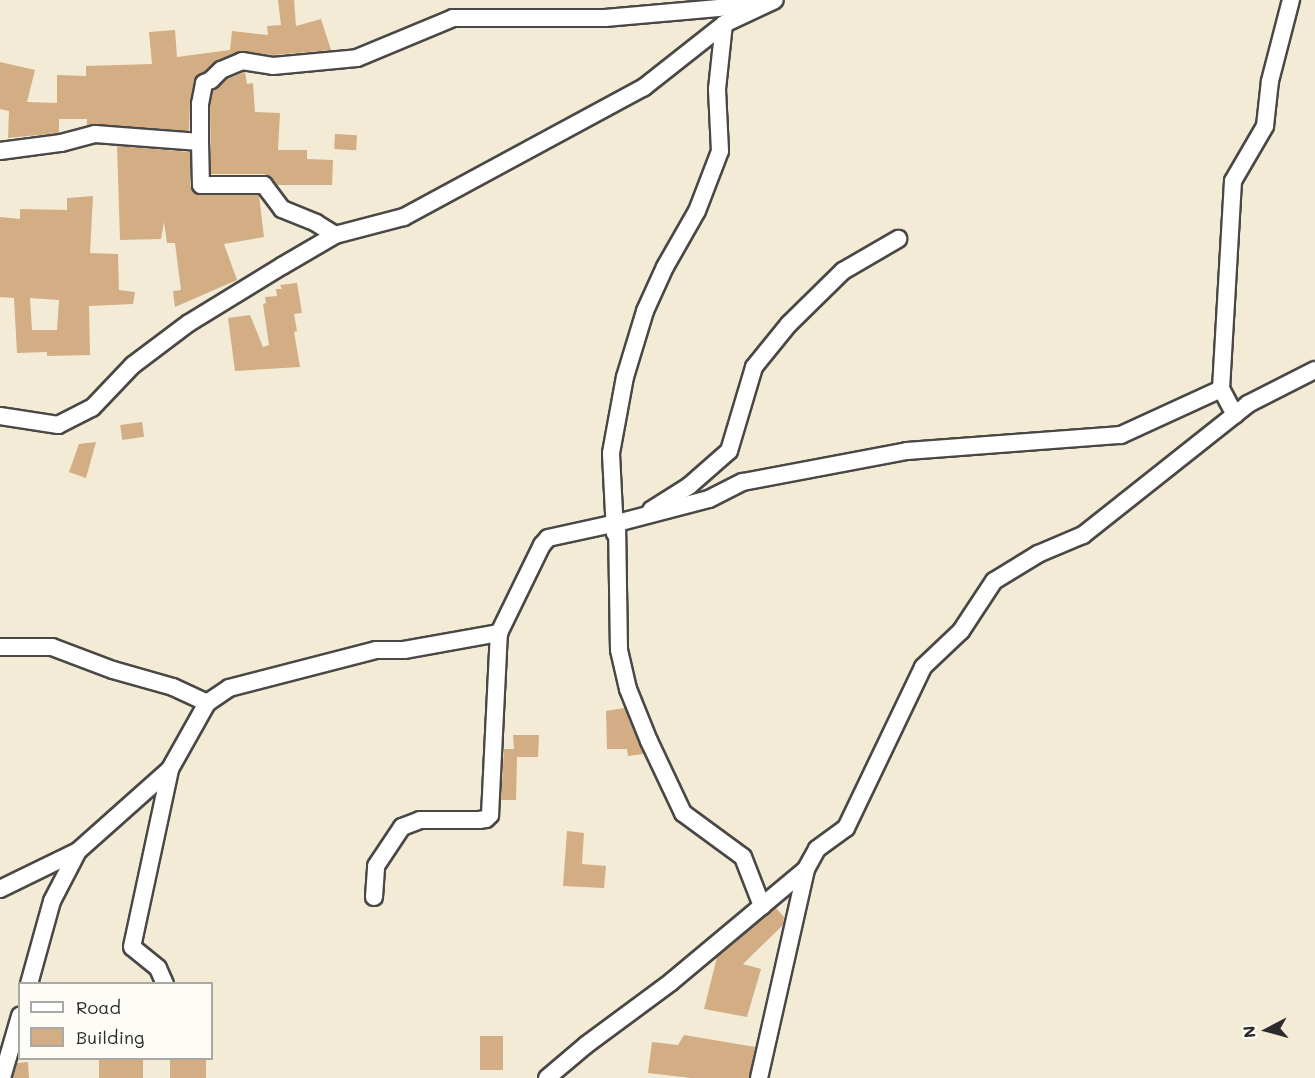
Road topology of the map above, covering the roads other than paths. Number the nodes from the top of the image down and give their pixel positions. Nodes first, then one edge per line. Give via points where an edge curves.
1 (1291, 0) edge
2 (770, 2) edge
3 (724, 24) junction
4 (200, 142) junction
5 (0, 151) edge
6 (335, 235) junction
7 (898, 239) dead end
8 (1315, 370) edge
9 (1221, 389) junction
10 (1235, 415) junction
11 (0, 416) edge
12 (617, 524) junction
13 (499, 633) junction
14 (0, 647) edge
15 (207, 703) junction
16 (170, 770) junction
17 (78, 851) junction
18 (806, 869) junction
19 (0, 889) edge
20 (374, 897) dead end
21 (762, 906) junction
22 (30, 982) edge
23 (164, 982) edge
24 (18, 1023) edge
25 (566, 1070) edge
26 (2, 1078) edge
27 (547, 1078) edge
28 (759, 1078) edge

1 - 9 street via 1270,81 1265,126 1233,181
2 - 3 street
2 - 4 street via 606,18 453,18 357,58 273,66 242,62 221,70 204,83
3 - 6 street via 644,88 404,217
3 - 7 street via 717,89 720,151 697,211 645,311 625,377 611,453 615,533 689,486 729,451 754,367 789,324 843,271
4 - 5 street via 95,134
4 - 6 street via 201,185 264,185 282,209
6 - 11 street via 189,323 133,366 92,408 58,425
8 - 10 street via 1248,404
9 - 10 street
9 - 12 street via 1121,435 907,451 743,482 709,499
10 - 18 street via 1083,535 1038,554 994,581 961,631 923,667 846,828 817,849
12 - 13 street via 548,538
12 - 21 street via 619,650 628,689 683,813 743,857
13 - 15 street via 404,650 376,650 229,688
13 - 20 street via 490,815 479,820 420,820 402,827 376,866
14 - 15 street via 52,647 172,687
15 - 16 street
16 - 17 street
16 - 23 street via 132,947 158,968
17 - 19 street
17 - 22 street via 52,901
18 - 21 street
18 - 28 street
21 - 25 street
24 - 26 street
25 - 27 street

